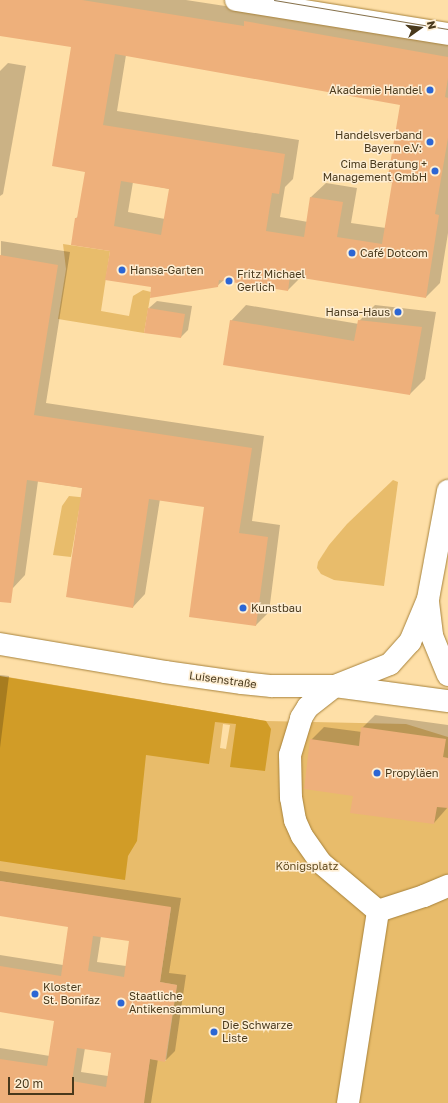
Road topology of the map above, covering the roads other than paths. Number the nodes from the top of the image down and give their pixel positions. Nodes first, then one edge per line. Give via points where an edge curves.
1 (236, 0) edge
2 (448, 34) edge
3 (448, 491) edge
4 (428, 599) junction
5 (0, 644) edge
6 (448, 675) edge
7 (335, 686) junction
8 (448, 701) edge
9 (448, 886) edge
10 (378, 911) junction
11 (348, 1103) edge

1 - 2 main road
3 - 4 main road
4 - 6 main road via 432,636
4 - 7 main road via 410,642 390,664
5 - 7 main road, Luisenstraße via 242,683 272,686
7 - 8 main road, Luisenstraße
7 - 10 main road via 308,708 301,718 290,755 291,798 295,820 310,850
9 - 10 main road
10 - 11 main road

